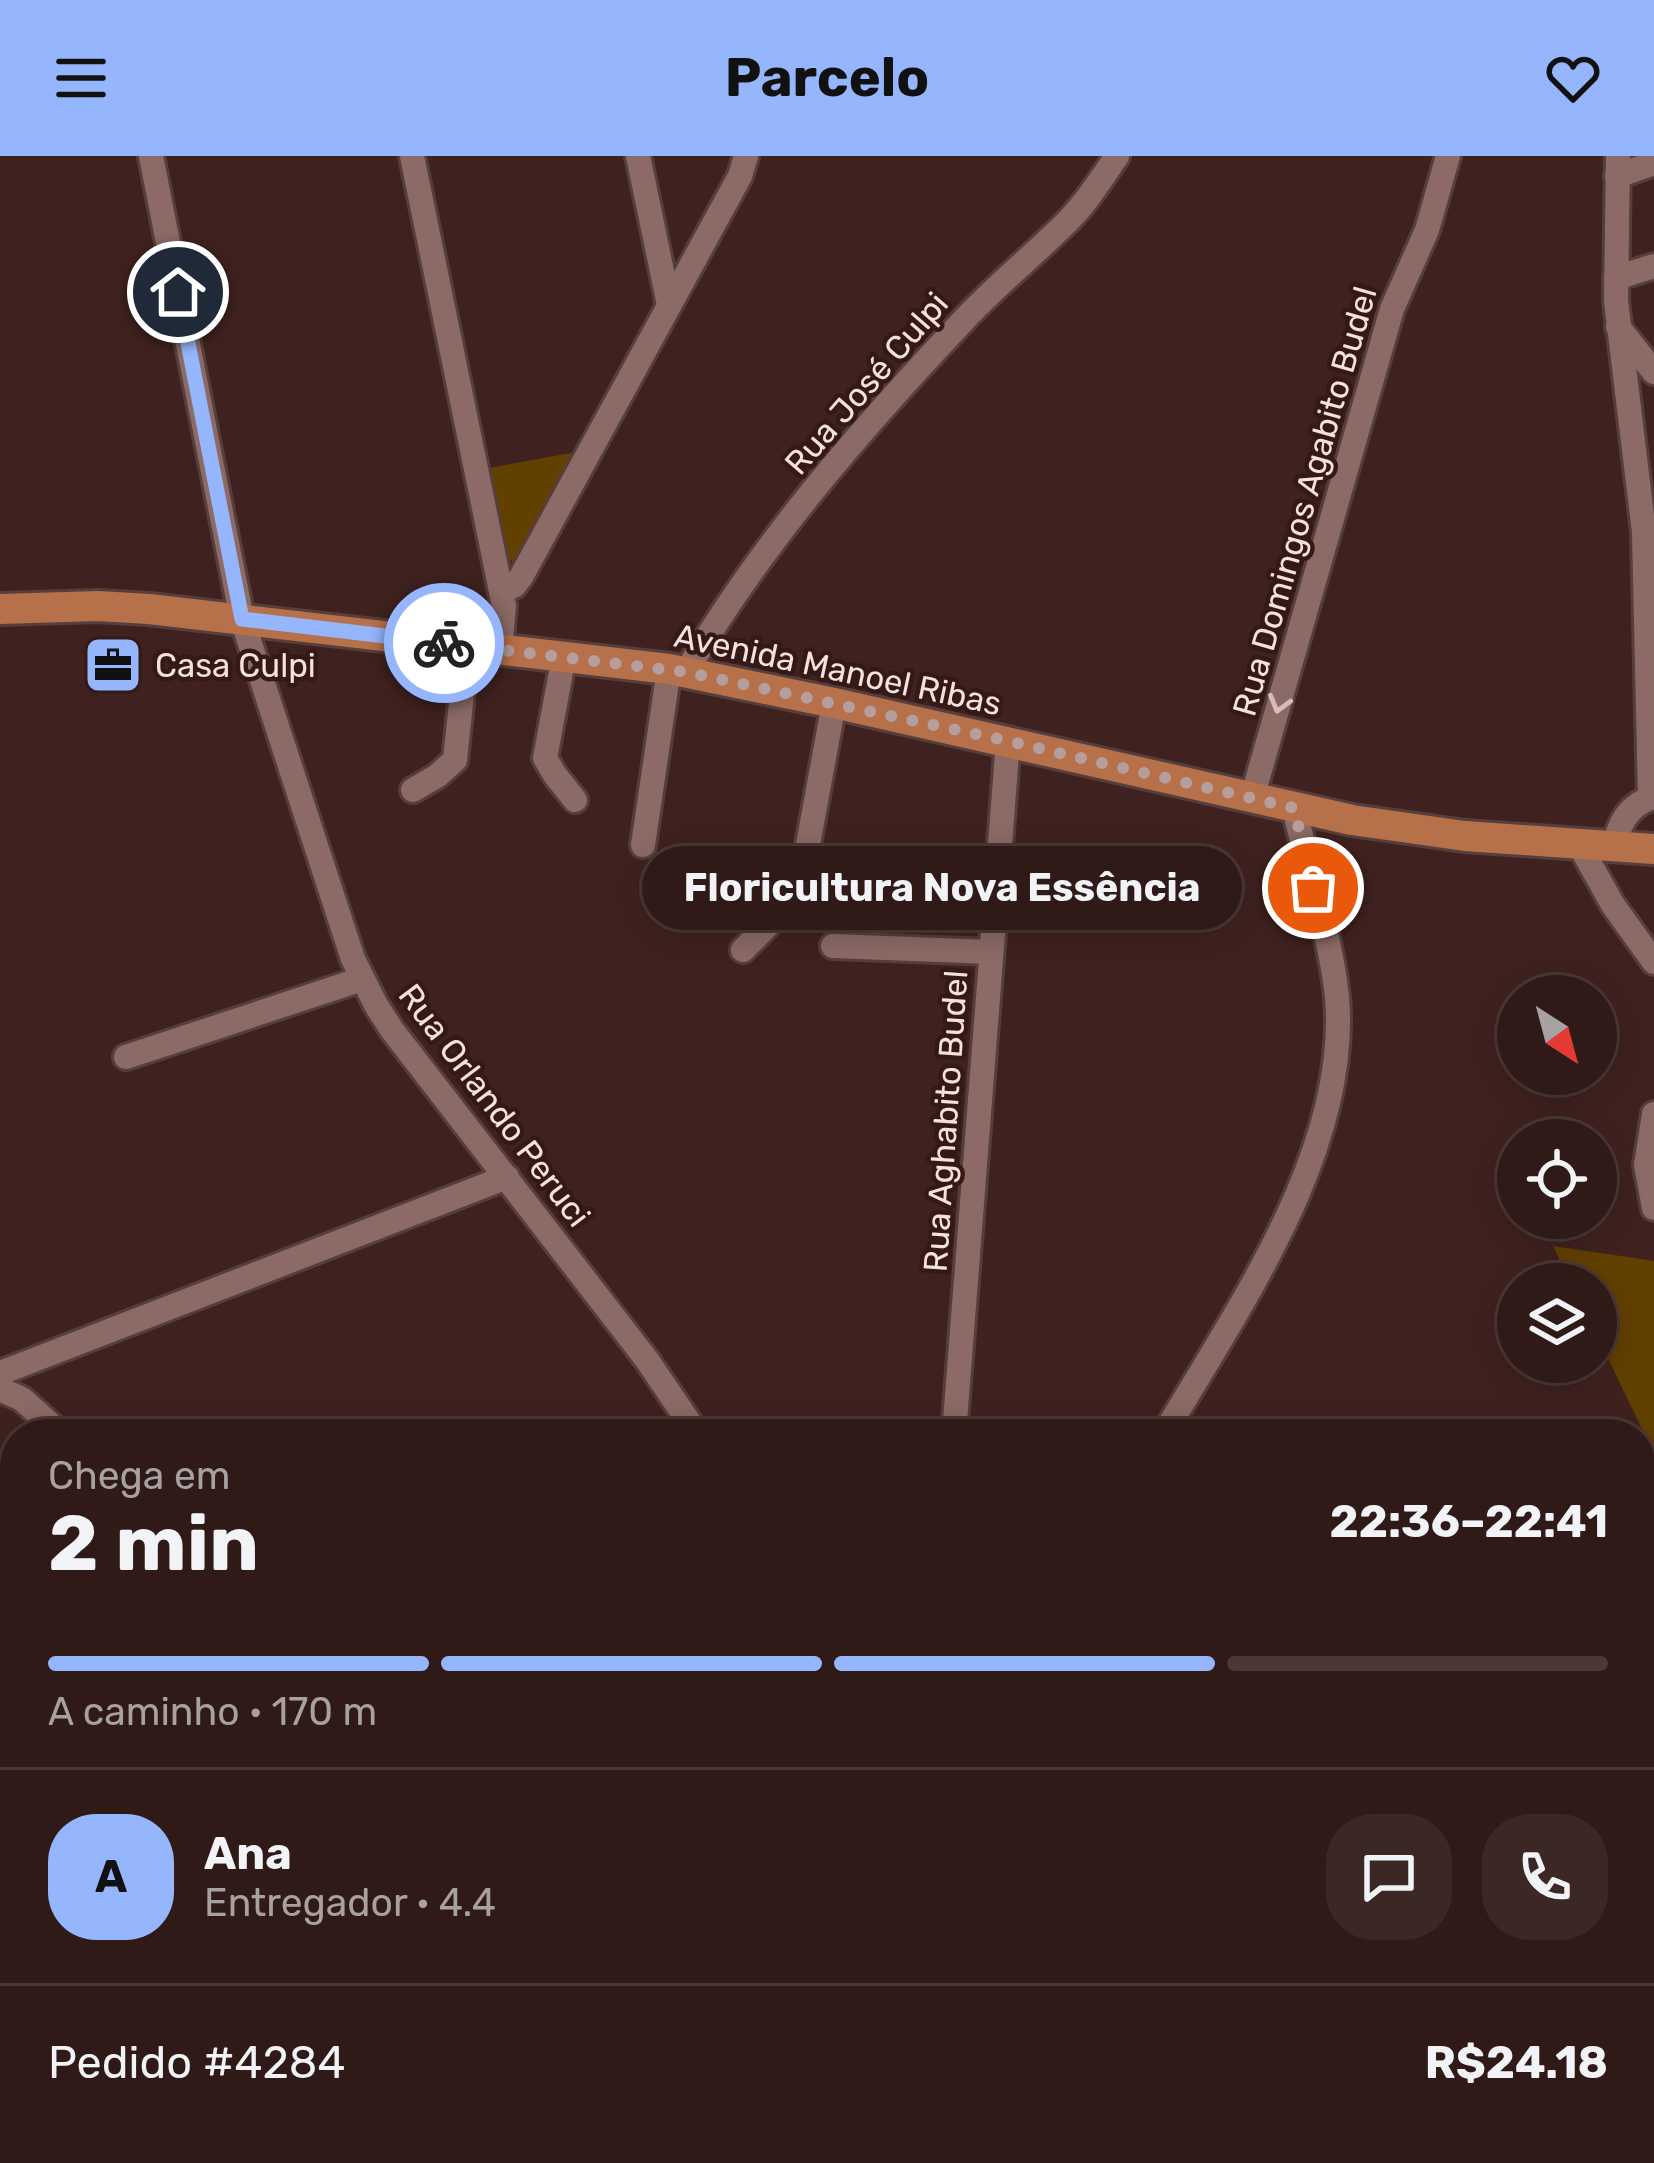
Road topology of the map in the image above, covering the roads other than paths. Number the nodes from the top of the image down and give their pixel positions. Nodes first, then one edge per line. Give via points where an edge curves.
1 (151, 156) edge
2 (412, 156) edge
3 (638, 156) edge
4 (746, 156) edge
5 (1118, 156) edge
6 (1448, 156) edge
7 (1654, 164) edge
8 (1618, 166) edge
9 (1654, 266) edge
10 (1616, 278) junction
11 (669, 304) junction
12 (1618, 326) junction
13 (1654, 373) edge
14 (501, 589) junction
15 (0, 609) edge
16 (242, 619) junction
17 (467, 646) junction
18 (500, 650) junction
19 (564, 656) junction
20 (678, 671) junction
21 (834, 703) junction
22 (1008, 741) junction
23 (413, 790) dead end
24 (1652, 797) edge
25 (1252, 798) junction
26 (575, 800) dead end
27 (1294, 808) junction
28 (643, 845) dead end
29 (1580, 846) junction
30 (1614, 847) junction
31 (1654, 849) edge
32 (833, 946) dead end
33 (743, 950) dead end
34 (991, 952) junction
35 (1654, 962) edge
36 (362, 980) junction
37 (126, 1057) dead end
38 (1654, 1114) edge
39 (508, 1177) junction
40 (1654, 1208) edge
41 (0, 1373) edge
42 (0, 1389) edge
43 (44, 1419) edge
44 (687, 1419) edge
45 (955, 1419) edge
46 (1173, 1419) edge

1 - 16 street, Rua Orlando Peruci
2 - 14 street
3 - 11 street
4 - 11 street
5 - 20 street, Rua José Culpi via 1071,218 961,323 820,483
6 -> 25 street, Rua Domingos Agabito Budel via 1392,309
7 - 8 street
8 - 10 street
9 - 10 street
10 - 12 street
11 - 14 street via 521,577
12 - 13 street
12 - 24 street via 1644,532
14 - 18 street
15 - 16 main road, Avenida Manoel Ribas via 98,606
16 - 17 main road, Avenida Manoel Ribas
16 - 36 street, Rua Orlando Peruci
17 - 18 main road, Avenida Manoel Ribas
17 - 23 street via 455,760
18 - 19 main road, Avenida Manoel Ribas
19 - 20 main road, Avenida Manoel Ribas
19 - 26 street via 545,758
20 - 21 main road, Avenida Manoel Ribas
20 - 28 street
21 - 22 main road, Avenida Manoel Ribas
21 - 33 street via 802,877
22 - 25 main road, Avenida Manoel Ribas
22 - 34 street, Rua Aghabito Budel
24 - 30 street via 1624,819
25 - 27 main road, Avenida Manoel Ribas
27 - 29 main road, Avenida Manoel Ribas via 1408,830
27 - 46 street via 1332,968 1336,1060 1307,1172
29 - 30 main road, Avenida Manoel Ribas
29 - 35 street
30 - 31 main road, Avenida Manoel Ribas
32 - 34 street
34 - 45 street, Rua Aghabito Budel
36 - 37 street
36 - 39 street, Rua Orlando Peruci
38 - 40 street via 1646,1165
39 - 41 street
39 - 44 street, Rua Orlando Peruci
42 - 43 street

